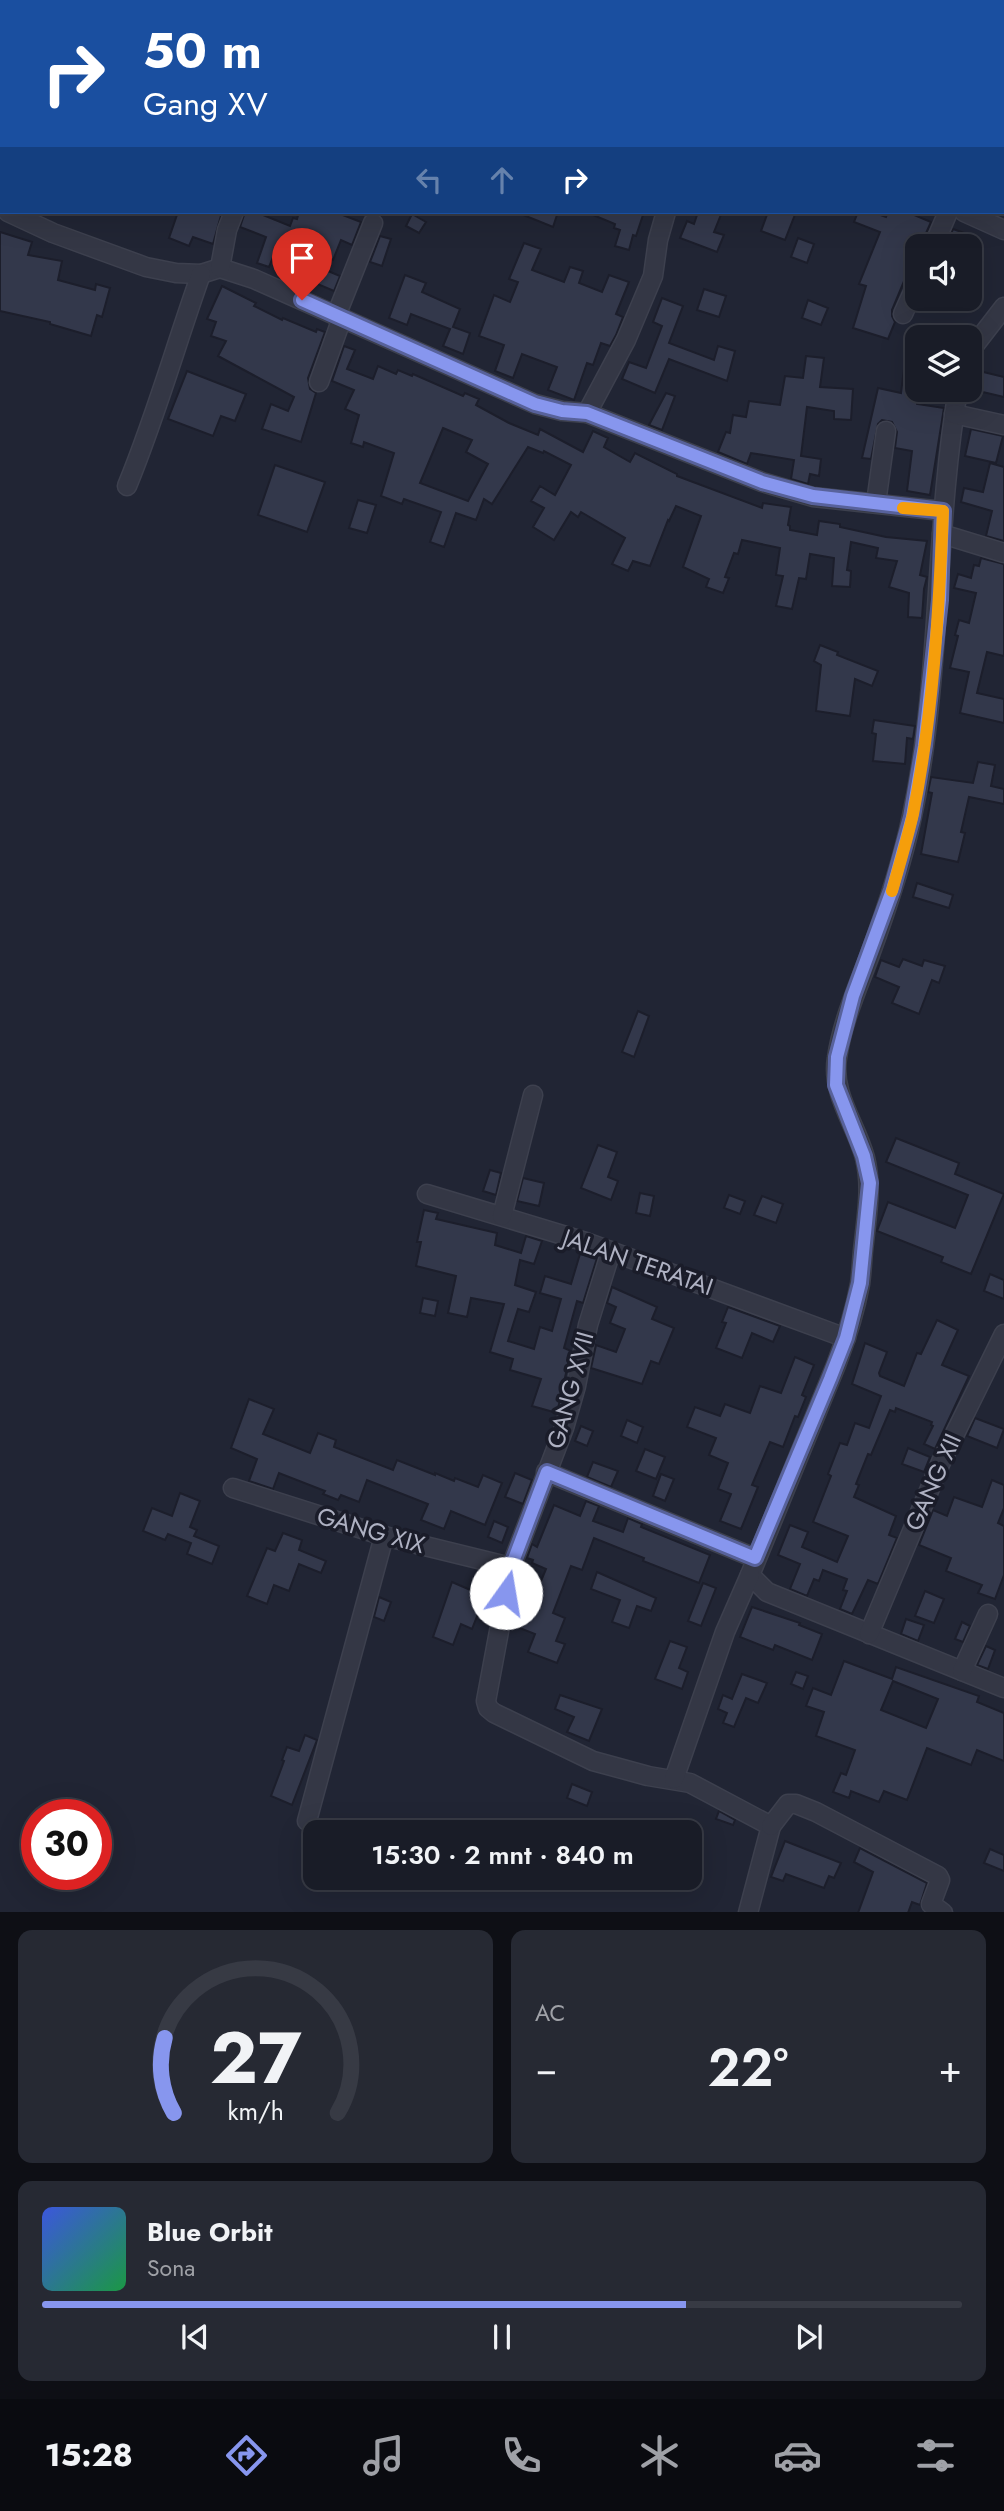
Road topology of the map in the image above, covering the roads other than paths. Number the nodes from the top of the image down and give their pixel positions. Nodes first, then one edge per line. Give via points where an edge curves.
1 (13, 214) edge
2 (233, 214) edge
3 (665, 214) edge
4 (947, 214) edge
5 (968, 214) edge
6 (373, 223) dead end
7 (1004, 230) edge
8 (939, 234) edge
9 (220, 268) junction
10 (201, 274) junction
11 (1004, 307) edge
12 (905, 311) edge
13 (904, 314) dead end
14 (339, 317) junction
15 (982, 335) edge
16 (319, 382) dead end
17 (956, 402) edge
18 (587, 413) junction
19 (954, 414) junction
20 (1004, 425) edge
21 (886, 431) dead end
22 (127, 486) dead end
23 (876, 503) junction
24 (943, 511) junction
25 (942, 534) junction
26 (1004, 553) edge
27 (533, 1096) dead end
28 (427, 1194) dead end
29 (502, 1216) junction
30 (611, 1251) junction
31 (1004, 1334) edge
32 (846, 1338) junction
33 (547, 1472) junction
34 (233, 1488) dead end
35 (384, 1536) junction
36 (752, 1566) junction
37 (511, 1567) junction
38 (988, 1614) dead end
39 (869, 1634) junction
40 (962, 1671) junction
41 (1004, 1688) edge
42 (674, 1779) junction
43 (307, 1820) edge
44 (771, 1826) junction
45 (748, 1912) edge
46 (942, 1912) edge

1 - 10 street via 146,268
2 - 9 street
3 - 18 street via 653,276
4 - 8 street
5 - 7 street
6 - 14 street
9 - 10 street
9 - 14 street
10 - 22 street
11 - 15 street
12 - 13 street
14 - 16 street
14 - 18 street via 535,404
17 - 19 street
18 - 23 street via 762,482 813,496
19 - 20 street
19 - 24 street
21 - 23 street
23 - 24 street
24 - 25 street
25 - 26 street
25 - 32 street via 940,600 912,817 837,1057 836,1085 870,1183 860,1283
27 - 29 street
28 - 29 street, JALAN TERATAI
29 - 30 street, JALAN TERATAI
30 - 32 street, JALAN TERATAI
30 - 33 street, GANG XVII via 564,1428
31 - 39 street, GANG XII via 936,1473
32 - 36 street
33 - 36 street
33 - 37 street, GANG XVII
34 - 35 street, GANG XIX
35 - 37 street, GANG XIX
35 - 43 street
36 - 39 street via 767,1592
36 - 42 street
37 - 42 street, GANG XVII via 488,1708 593,1761
38 - 40 street
39 - 40 street
40 - 41 street
42 - 44 street
44 - 45 street
44 - 46 street via 788,1804 816,1812 938,1875 931,1904

